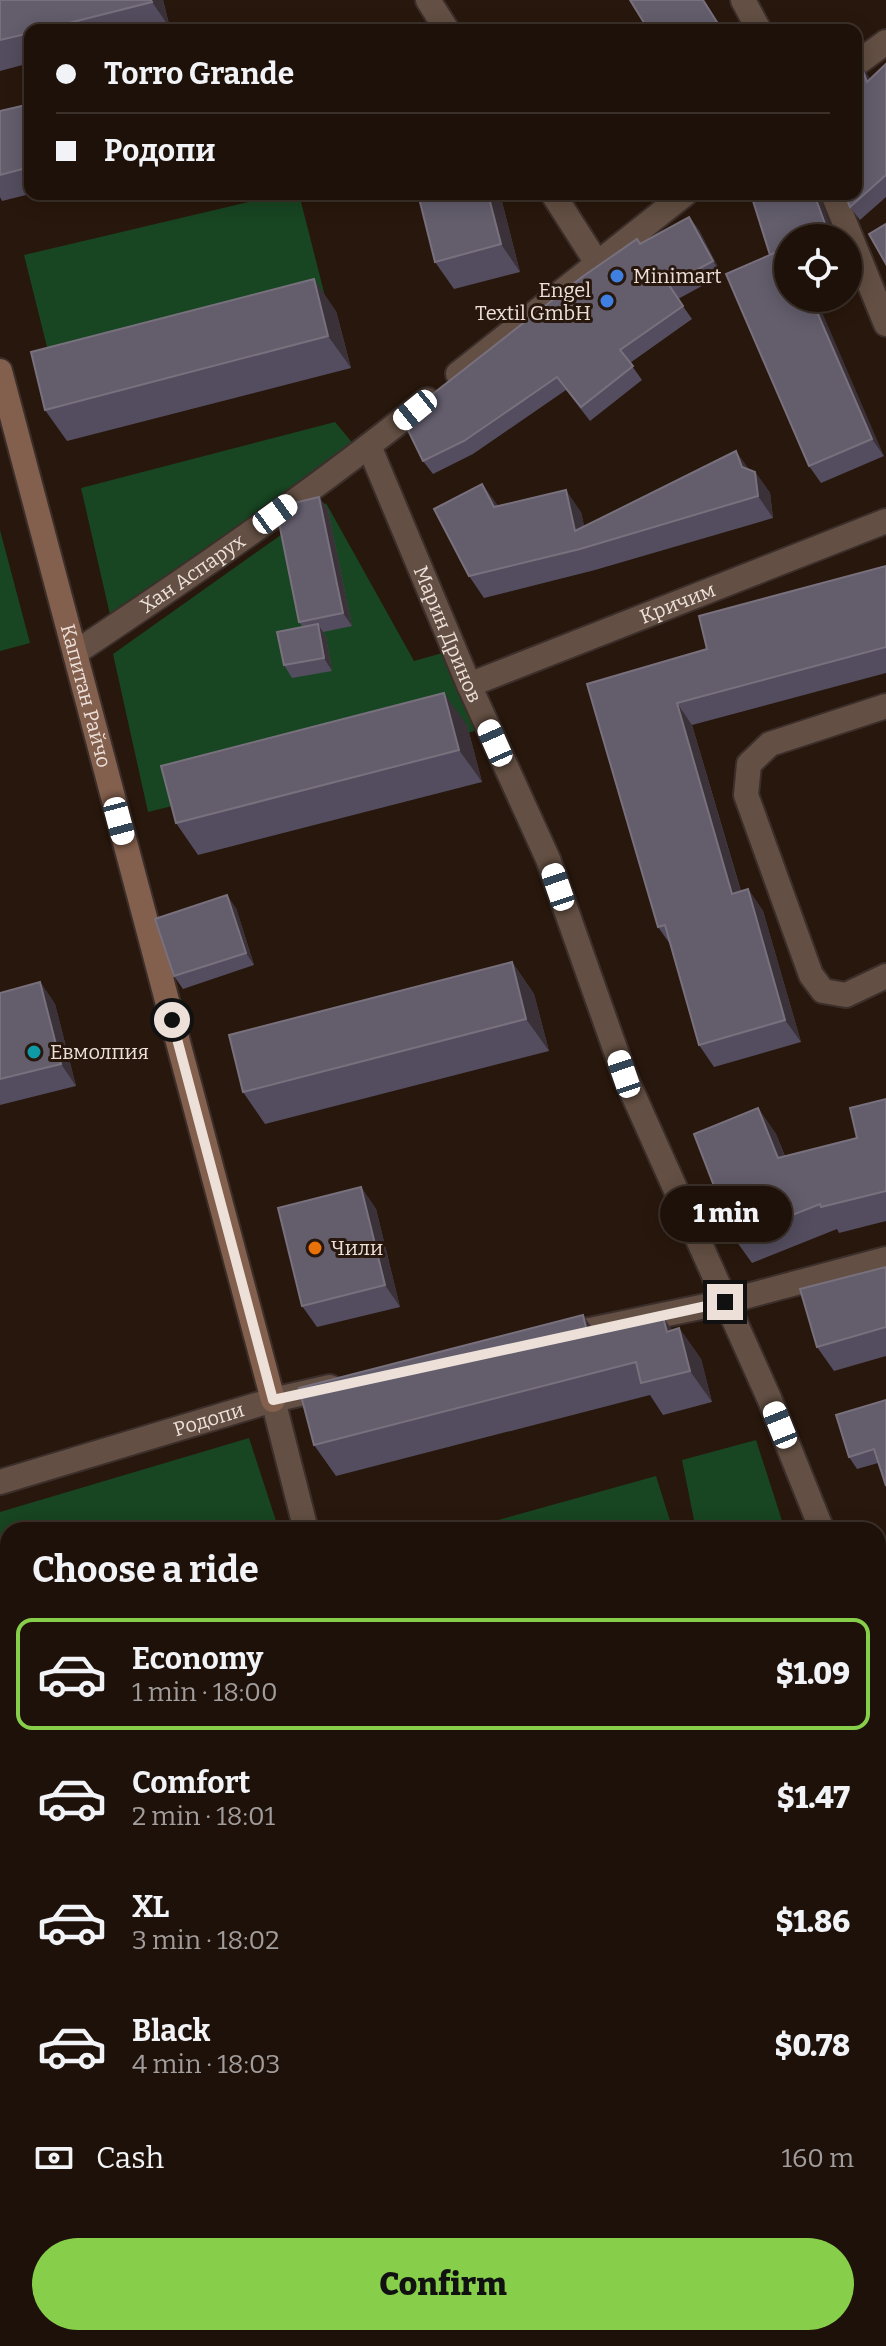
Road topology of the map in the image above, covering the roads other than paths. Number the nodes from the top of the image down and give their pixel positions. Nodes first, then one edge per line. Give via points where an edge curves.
1 (428, 0) edge
2 (743, 0) edge
3 (443, 24) edge
4 (756, 24) edge
5 (886, 42) edge
6 (862, 60) edge
7 (557, 200) edge
8 (677, 200) edge
9 (835, 200) edge
10 (597, 263) junction
11 (886, 324) edge
12 (0, 371) edge
13 (369, 446) junction
14 (886, 521) edge
15 (75, 653) junction
16 (469, 685) junction
17 (886, 706) edge
18 (886, 976) edge
19 (886, 1259) edge
20 (725, 1302) junction
21 (531, 1342) edge
22 (350, 1382) edge
23 (273, 1400) junction
24 (0, 1482) edge
25 (304, 1522) edge
26 (819, 1522) edge

1 - 3 street
2 - 4 street
5 - 6 street
7 - 10 street
8 - 10 street, Хан Аспарух
9 - 11 street
10 - 13 street, Хан Аспарух
12 - 15 street, Капитан Райчо
13 - 15 street, Хан Аспарух
13 - 16 street, Марин Дринов
14 - 16 street, Кричим
15 - 23 street, Капитан Райчо
16 - 20 street, Марин Дринов via 548,859 624,1074
17 - 18 street via 770,744 749,764 746,795 811,975 823,991 846,995
19 - 20 street
20 - 21 street
20 - 26 street, Марин Дринов
22 - 23 street, Родопи
23 - 24 street, Родопи
23 - 25 street, Капитан Райчо

